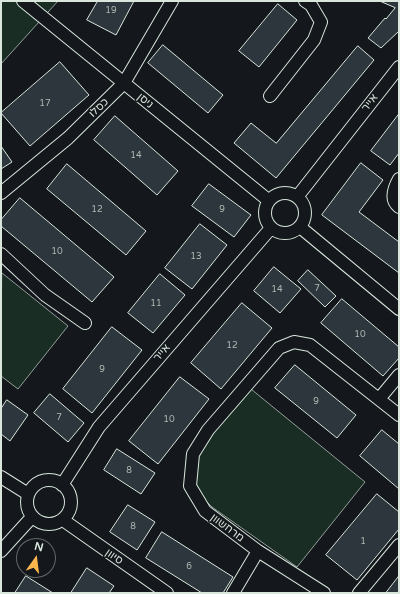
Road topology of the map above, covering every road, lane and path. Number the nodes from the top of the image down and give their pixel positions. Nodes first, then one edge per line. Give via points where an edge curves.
1 (23, 1) edge
2 (172, 1) edge
3 (304, 1) edge
4 (399, 67) edge
5 (124, 83) junction
6 (270, 96) dead end
7 (399, 179) edge
8 (1, 193) edge
9 (297, 197) junction
10 (268, 200) junction
11 (399, 207) edge
12 (300, 227) junction
13 (271, 228) junction
14 (1, 254) edge
15 (399, 310) edge
16 (85, 323) dead end
17 (399, 375) edge
18 (379, 399) junction
19 (399, 415) edge
20 (1, 477) edge
21 (62, 485) junction
22 (28, 494) junction
23 (32, 517) junction
24 (63, 520) junction
25 (399, 545) edge
26 (1, 551) edge
27 (258, 551) junction
28 (167, 593) edge
29 (233, 593) edge
30 (324, 593) edge
31 (359, 593) edge

1 - 5 street, ניסן
2 - 5 street, כסלו
3 - 6 street via 311,5 321,22 314,40
4 - 9 street, אייר
5 - 8 street, כסלו via 68,138
5 - 10 street, ניסן
7 - 11 street via 393,193
9 - 10 street via 279,193
9 - 12 street via 304,208 304,221
10 - 13 street via 264,212 267,224
12 - 13 street via 283,234
12 - 15 street
13 - 21 street, אייר via 99,427
14 - 16 street via 45,295
17 - 18 street
18 - 19 street
18 - 27 street, מרחשוון via 310,346 294,342 279,348 208,430 193,454 190,486 205,511
20 - 22 street
21 - 22 street via 56,481 43,481 31,488
21 - 24 street via 70,495 71,502
22 - 23 street via 26,504
23 - 24 street via 44,524
23 - 26 street
24 - 28 street, סיוון
25 - 31 street
27 - 29 street
27 - 30 street, מרחשוון

